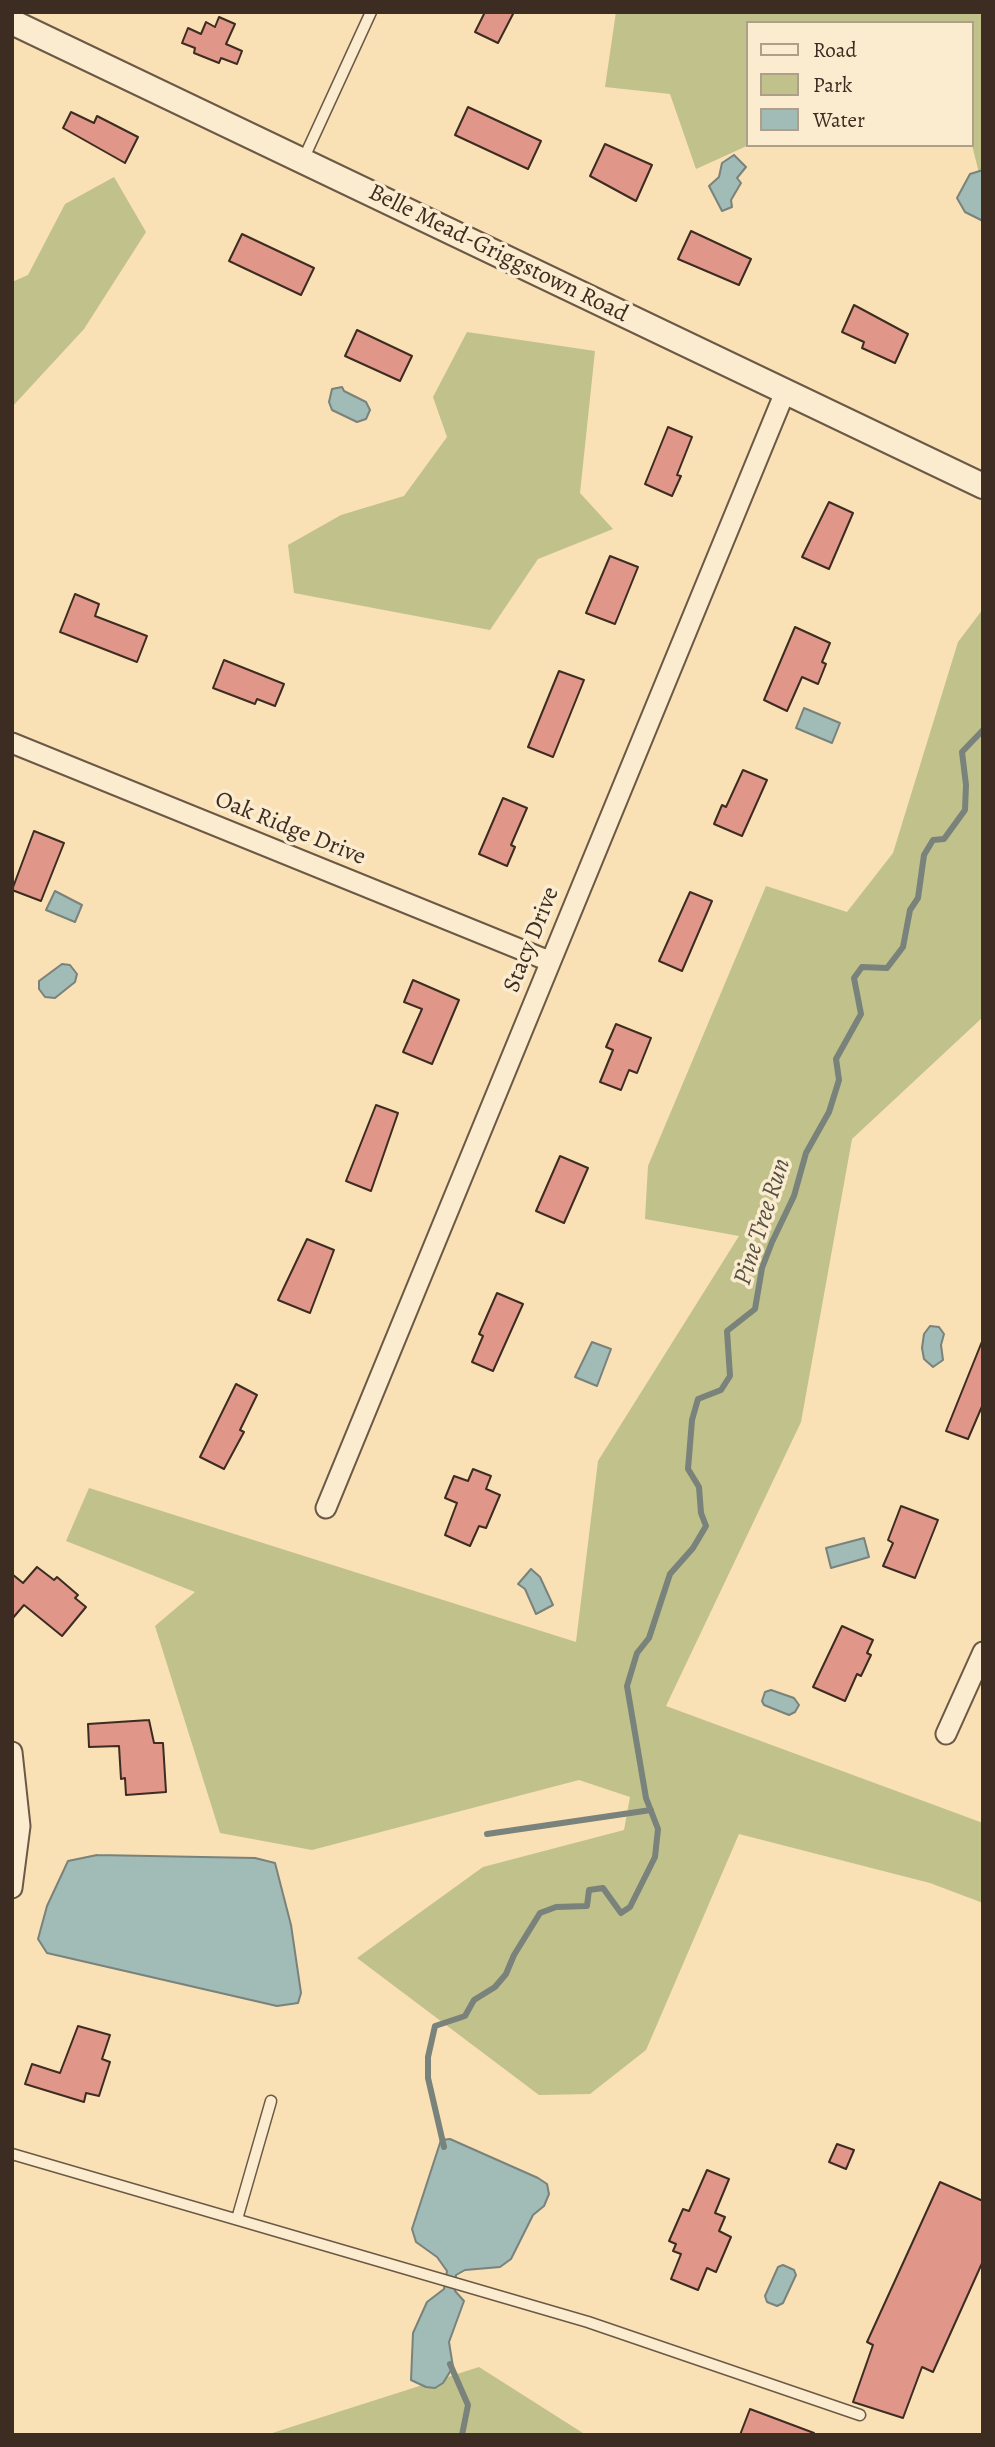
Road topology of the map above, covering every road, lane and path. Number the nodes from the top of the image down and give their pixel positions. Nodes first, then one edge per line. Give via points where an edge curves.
1 (371, 12) edge
2 (12, 22) edge
3 (303, 161) junction
4 (785, 392) junction
5 (983, 486) edge
6 (12, 743) edge
7 (550, 961) junction
8 (326, 1508) dead end
9 (983, 1652) edge
10 (946, 1734) dead end
11 (12, 1752) edge
12 (12, 1888) edge
13 (271, 2101) dead end
14 (12, 2154) edge
15 (237, 2219) junction
16 (860, 2414) dead end

1 - 3 lane
2 - 3 street, Belle Mead-Griggstown Road
3 - 4 street, Belle Mead-Griggstown Road
4 - 5 street, Belle Mead-Griggstown Road
4 - 7 street, Stacy Drive
6 - 7 street, Oak Ridge Drive
7 - 8 street, Stacy Drive
9 - 10 street
11 - 12 street via 20,1826
13 - 15 lane
14 - 15 lane
15 - 16 lane via 662,2345

